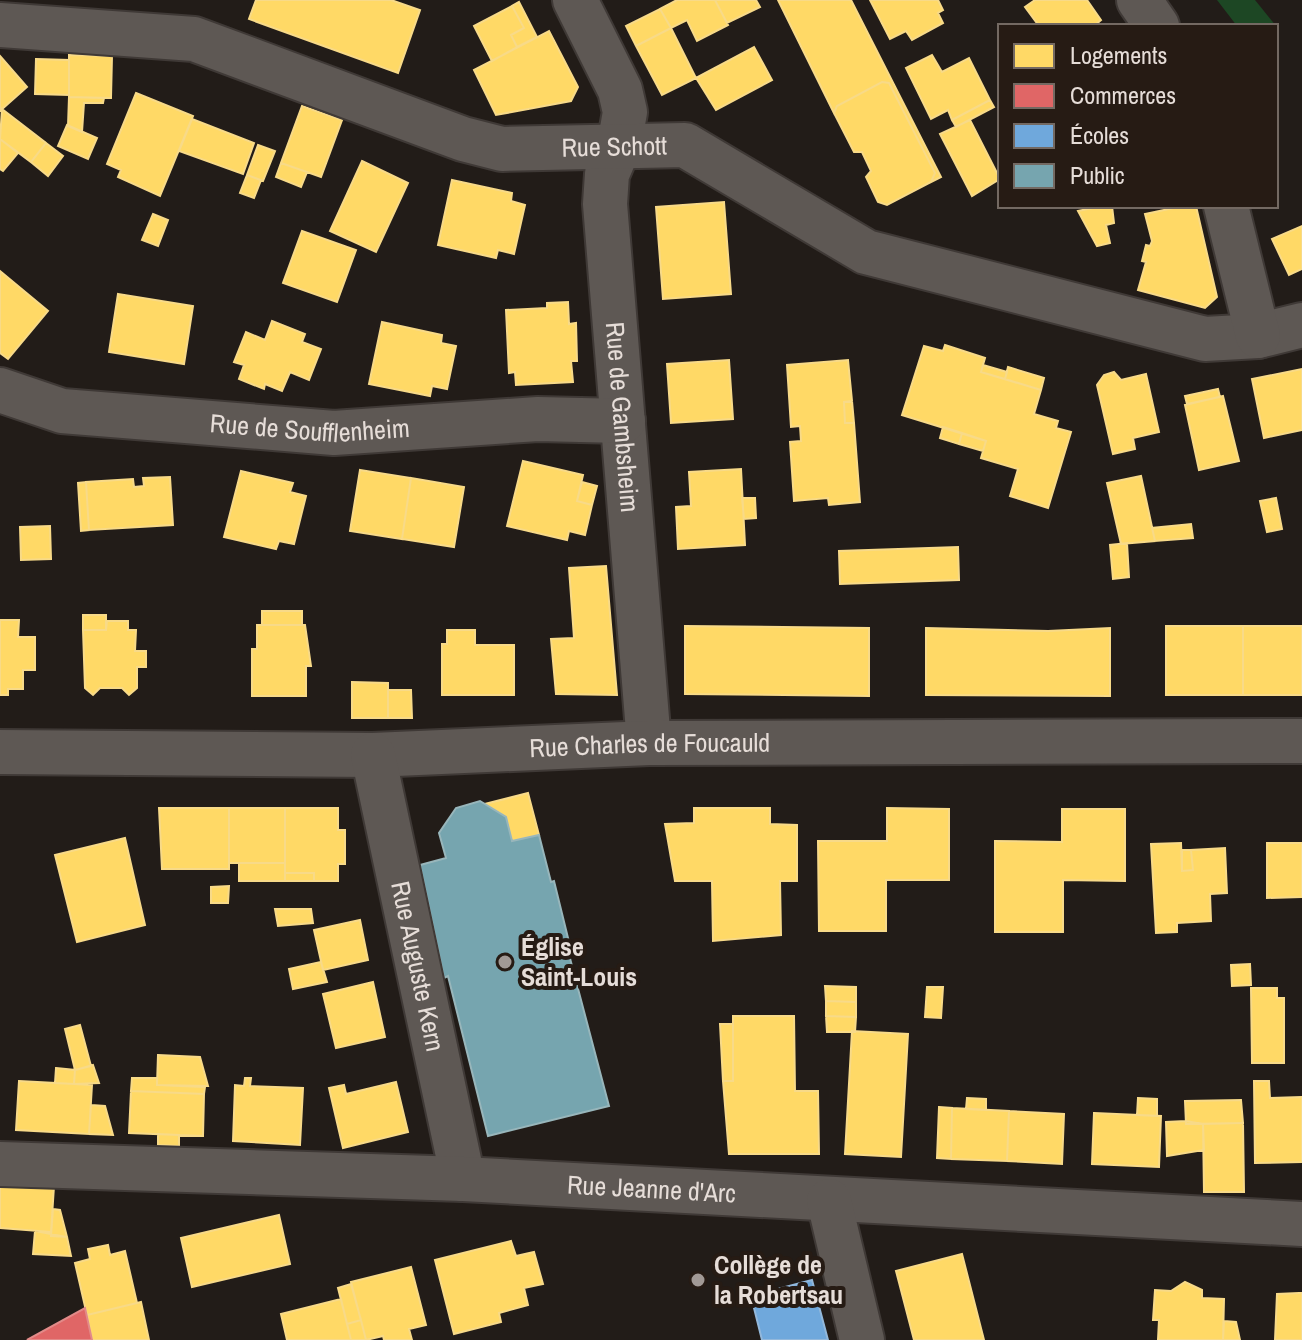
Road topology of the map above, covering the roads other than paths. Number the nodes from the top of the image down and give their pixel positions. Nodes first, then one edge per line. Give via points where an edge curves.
1 (575, 0) edge
2 (1139, 0) edge
3 (1156, 24) edge
4 (0, 25) edge
5 (619, 146) junction
6 (1226, 208) edge
7 (1302, 325) edge
8 (1258, 336) junction
9 (0, 390) edge
10 (623, 421) junction
11 (1301, 741) edge
12 (649, 743) junction
13 (0, 752) edge
14 (373, 755) junction
15 (0, 1164) edge
16 (463, 1179) junction
17 (829, 1201) junction
18 (1302, 1224) edge
19 (862, 1340) edge

1 - 5 street, Rue de Gambsheim via 620,90 625,112
2 - 3 street
4 - 5 street, Rue Schott via 194,39 502,149
5 - 8 street, Rue Schott via 685,145 866,252 1205,339
5 - 10 street, Rue de Gambsheim via 607,174 605,204
6 - 8 street
7 - 8 street, Rue Schott
9 - 10 street, Rue de Soufflenheim via 62,411 334,433 538,419
10 - 12 street, Rue de Gambsheim
11 - 12 street, Rue Charles de Foucauld
12 - 14 street, Rue Charles de Foucauld
13 - 14 street, Rue Charles de Foucauld
14 - 16 street, Rue Auguste Kern
15 - 16 street, Rue Jeanne d'Arc
16 - 17 street, Rue Jeanne d'Arc
17 - 18 street, Rue Jeanne d'Arc
17 - 19 street

